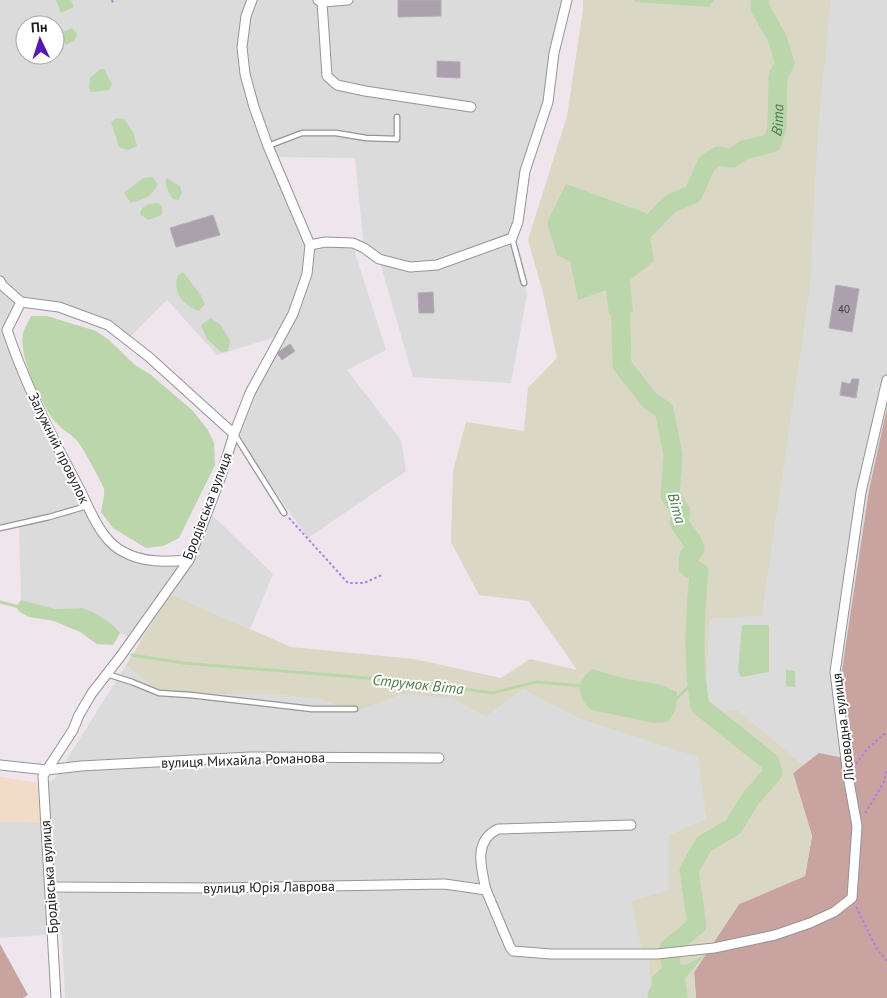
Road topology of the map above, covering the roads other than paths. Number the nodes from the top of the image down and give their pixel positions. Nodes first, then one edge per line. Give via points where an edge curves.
1 (252, 0) edge
2 (348, 0) edge
3 (567, 0) edge
4 (320, 1) edge
5 (471, 107) dead end
6 (397, 117) dead end
7 (268, 146) junction
8 (512, 238) junction
9 (310, 245) junction
10 (0, 281) edge
11 (524, 282) dead end
12 (20, 302) junction
13 (7, 330) junction
14 (0, 338) edge
15 (887, 380) edge
16 (234, 434) junction
17 (87, 506) junction
18 (284, 513) road end
19 (0, 528) edge
20 (188, 560) junction
21 (106, 674) junction
22 (354, 709) dead end
23 (439, 758) dead end
24 (0, 765) edge
25 (47, 770) junction
26 (631, 825) dead end
27 (51, 887) junction
28 (486, 890) junction
29 (56, 998) edge

1 - 7 street, Бродівська вулиця via 246,16 242,47 245,74
2 - 4 street
3 - 8 street via 554,53 548,102 525,171 518,222
4 - 5 street via 327,76 337,85
6 - 7 lane via 397,139 302,133
7 - 9 street, Бродівська вулиця
8 - 9 street via 437,265 410,267 379,259 353,243
8 - 11 lane
9 - 16 street, Бродівська вулиця via 307,274 293,314 250,393
10 - 12 street
12 - 13 street
12 - 16 street via 59,307 108,325 149,357
13 - 14 street
13 - 17 street, Залужний провулок via 15,354
15 - 28 street, Лісоводна вулиця via 861,492 835,672 857,826 852,898 834,912 810,923 775,935 714,948 656,954 551,954 513,951
16 - 18 lane
16 - 20 street, Бродівська вулиця via 220,480
17 - 19 lane
17 - 20 street, Залужний провулок via 106,537 122,552 144,560
20 - 21 street, Бродівська вулиця
21 - 22 lane via 159,693 312,709
21 - 25 street, Бродівська вулиця
23 - 25 street, вулиця Михайла Романова via 250,757
24 - 25 street, вулиця Михайла Романова
25 - 27 street, Бродівська вулиця via 43,784
26 - 28 street via 498,829 486,837 480,852
27 - 28 street, вулиця Юрія Лаврова via 445,884
27 - 29 street, Бродівська вулиця

